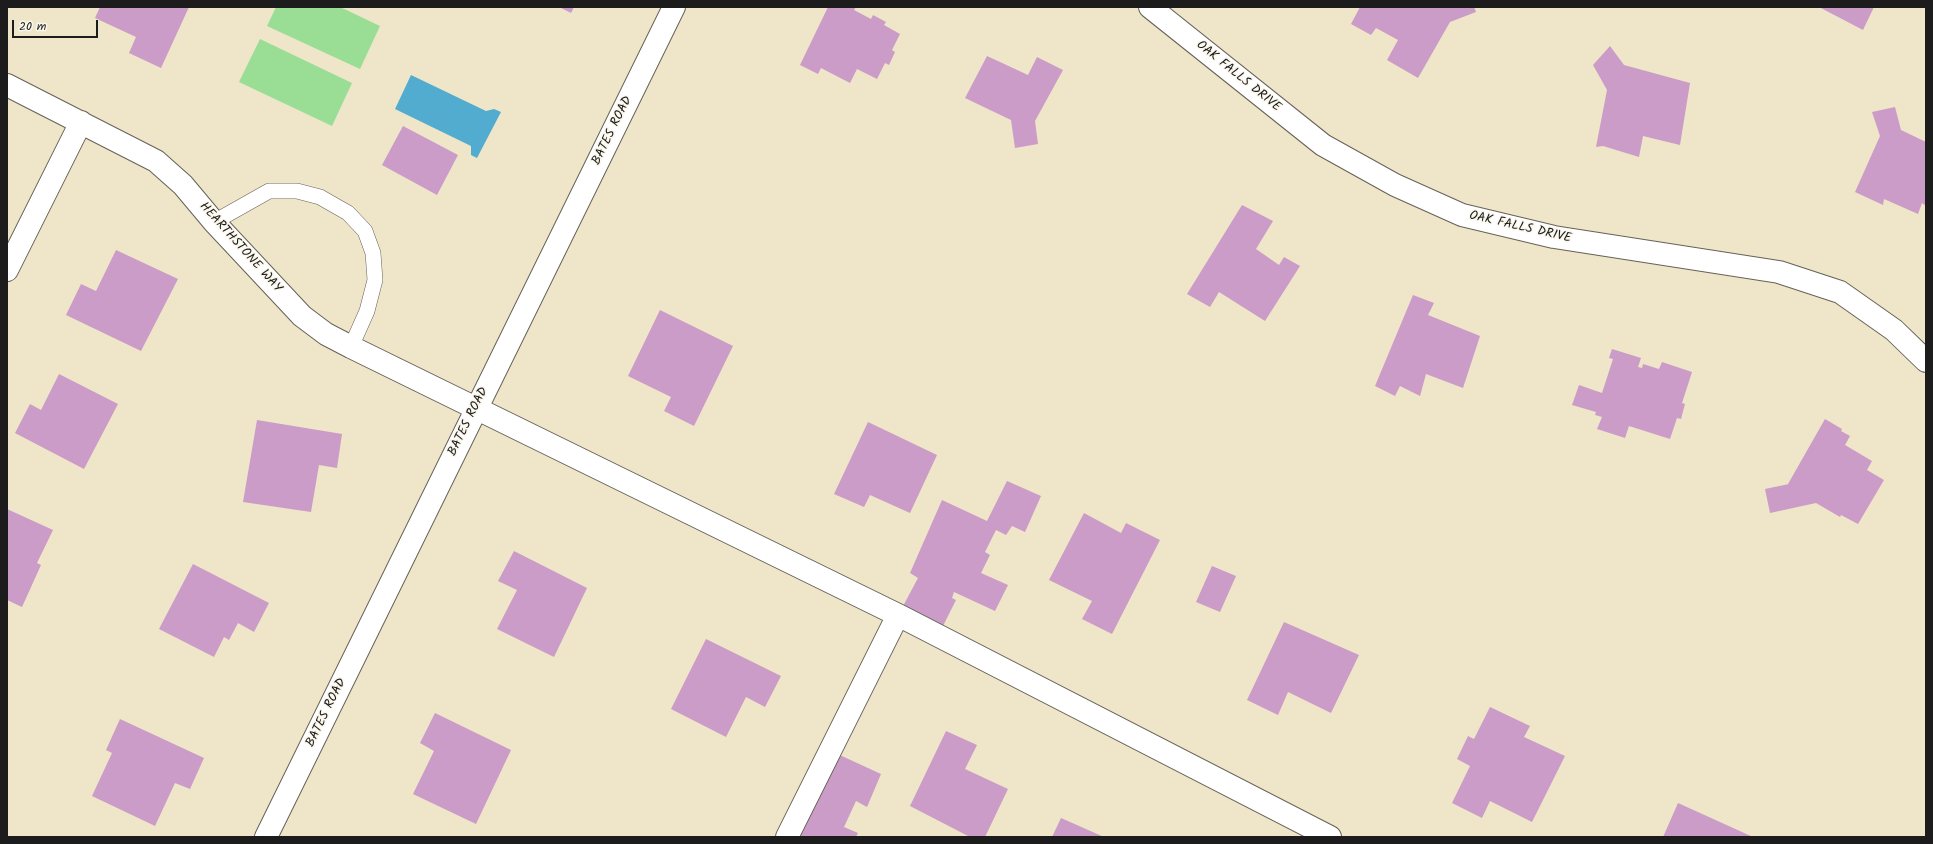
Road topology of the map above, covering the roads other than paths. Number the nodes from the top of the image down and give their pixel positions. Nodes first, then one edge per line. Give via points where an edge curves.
1 (674, 7) edge
2 (1150, 7) edge
3 (7, 84) edge
4 (81, 122) junction
5 (214, 222) junction
6 (7, 270) edge
7 (351, 347) junction
8 (1926, 361) edge
9 (476, 408) junction
10 (898, 615) junction
11 (266, 837) edge
12 (787, 837) edge
13 (1330, 837) edge

1 - 9 street, BATES ROAD
2 - 8 street, OAK FALLS DRIVE via 1323,145 1395,185 1462,215 1554,237 1779,272 1840,292 1894,330
3 - 4 street, HEARTHSTONE WAY
4 - 5 street, HEARTHSTONE WAY via 156,161 183,185
4 - 6 street
5 - 7 street, HEARTHSTONE WAY via 302,316 326,334
5 - 7 lane via 269,191 297,191 314,196 348,213 365,231 368,238 373,253 375,280 367,311
7 - 9 street, HEARTHSTONE WAY
9 - 10 street, HEARTHSTONE WAY
9 - 11 street, BATES ROAD
10 - 12 street
10 - 13 street, HEARTHSTONE WAY

